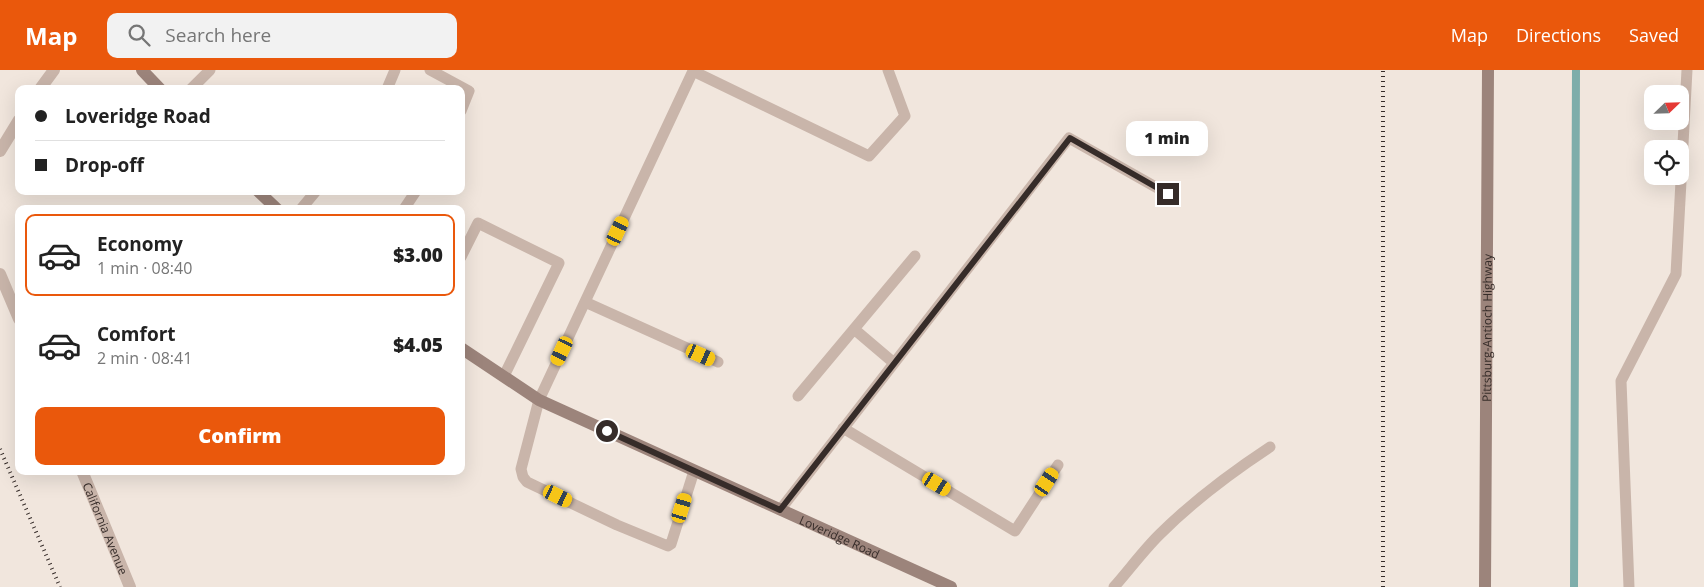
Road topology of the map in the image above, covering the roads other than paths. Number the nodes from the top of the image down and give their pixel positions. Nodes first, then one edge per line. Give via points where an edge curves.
1 (54, 70) edge
2 (142, 70) edge
3 (210, 70) edge
4 (395, 70) edge
5 (430, 70) edge
6 (694, 70) edge
7 (888, 70) edge
8 (1488, 70) edge
9 (1688, 70) edge
10 (43, 85) edge
11 (156, 85) edge
12 (195, 85) edge
13 (389, 85) edge
14 (458, 85) edge
15 (465, 89) edge
16 (465, 101) edge
17 (15, 127) edge
18 (0, 151) edge
19 (1168, 194) dead end
20 (262, 195) edge
21 (313, 195) edge
22 (273, 205) edge
23 (304, 205) edge
24 (465, 249) edge
25 (915, 256) dead end
26 (0, 274) edge
27 (585, 302) junction
28 (15, 310) edge
29 (854, 330) junction
30 (465, 351) edge
31 (718, 362) dead end
32 (894, 363) junction
33 (504, 376) junction
34 (798, 396) dead end
35 (539, 400) junction
36 (843, 428) junction
37 (1270, 447) dead end
38 (1058, 465) dead end
39 (694, 471) junction
40 (84, 475) edge
41 (780, 510) junction
42 (130, 587) edge
43 (952, 587) edge
44 (1114, 587) edge
45 (1485, 587) edge
46 (1629, 587) edge

1 - 10 street
2 - 11 main road
3 - 12 lane
4 - 13 lane
5 - 14 lane
6 - 7 lane via 869,156 905,116
6 - 27 lane
8 - 45 main road, Pittsburg-Antioch Highway
9 - 46 lane via 1676,274 1621,381
15 - 16 lane via 469,91
17 - 18 street
19 - 32 lane via 1070,138
20 - 22 main road
21 - 23 lane
24 - 33 lane via 478,223 559,263
25 - 29 lane
26 - 28 street
27 - 31 lane
27 - 35 lane
29 - 32 lane
29 - 34 lane
30 - 33 main road, Loveridge Road
32 - 36 lane
33 - 35 main road, Loveridge Road
35 - 39 main road, Loveridge Road
35 - 39 lane via 521,469 523,477 527,482 617,525 664,546 671,544
36 - 38 lane via 1015,531
36 - 41 lane
37 - 44 lane via 1159,535
39 - 41 main road, Loveridge Road
40 - 42 street, California Avenue
41 - 43 main road, Loveridge Road

